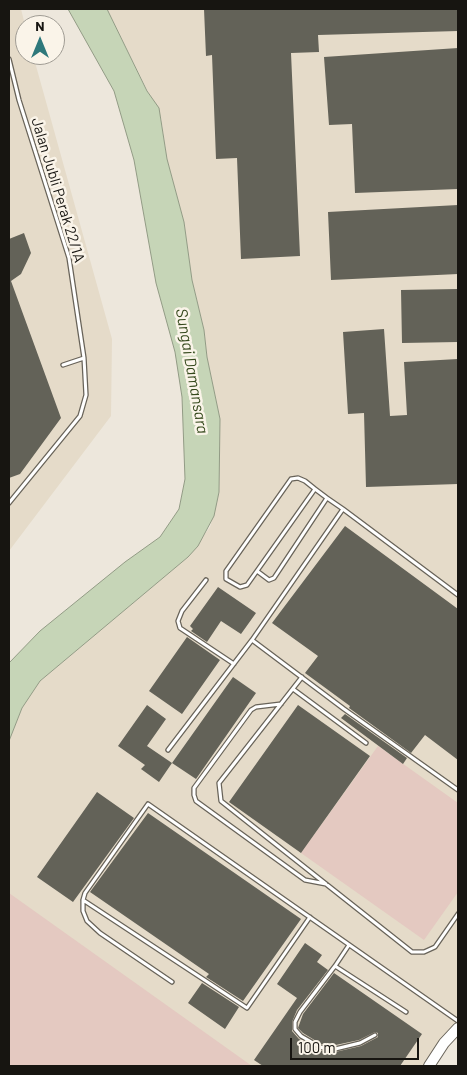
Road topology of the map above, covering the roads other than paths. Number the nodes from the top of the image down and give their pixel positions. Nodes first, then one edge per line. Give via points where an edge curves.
1 (9, 59) edge
2 (84, 358) junction
3 (63, 366) dead end
4 (315, 489) junction
5 (327, 498) junction
6 (9, 503) edge
7 (342, 509) junction
8 (257, 571) junction
9 (206, 580) dead end
10 (458, 595) edge
11 (252, 640) junction
12 (234, 664) junction
13 (302, 677) junction
14 (292, 689) junction
15 (281, 703) junction
16 (366, 743) dead end
17 (168, 750) dead end
18 (458, 790) edge
19 (326, 884) junction
20 (83, 900) junction
21 (458, 914) edge
22 (310, 917) junction
23 (349, 945) junction
24 (335, 966) junction
25 (172, 982) dead end
26 (406, 1012) dead end
27 (458, 1021) edge
28 (458, 1028) edge
29 (375, 1035) dead end
30 (429, 1066) edge

1 - 2 lane, Jalan Jubli Perak 22/1A via 70,258
2 - 3 lane
2 - 6 lane, Jalan Jubli Perak 22/1A via 86,395 80,416
4 - 5 lane
4 - 8 lane
4 - 8 lane via 298,478 291,479 225,574 232,584 244,588
5 - 7 lane
5 - 8 lane via 274,578 270,580
7 - 10 lane
7 - 11 lane
9 - 12 lane via 182,611 178,621 180,628
11 - 12 lane
11 - 13 lane
12 - 17 lane
13 - 14 lane
13 - 18 lane
14 - 15 lane
14 - 16 lane
15 - 19 lane via 219,783 221,801
15 - 19 lane via 251,710 194,788 194,795 196,801 305,880
19 - 21 lane via 412,952 424,952 435,947
20 - 22 lane via 247,1008
20 - 22 lane via 148,804
20 - 25 lane via 87,921 100,933
22 - 23 lane
23 - 24 lane
23 - 27 lane
24 - 26 lane
24 - 29 lane via 300,1012 295,1029 301,1036 331,1050 360,1044
28 - 30 main road

